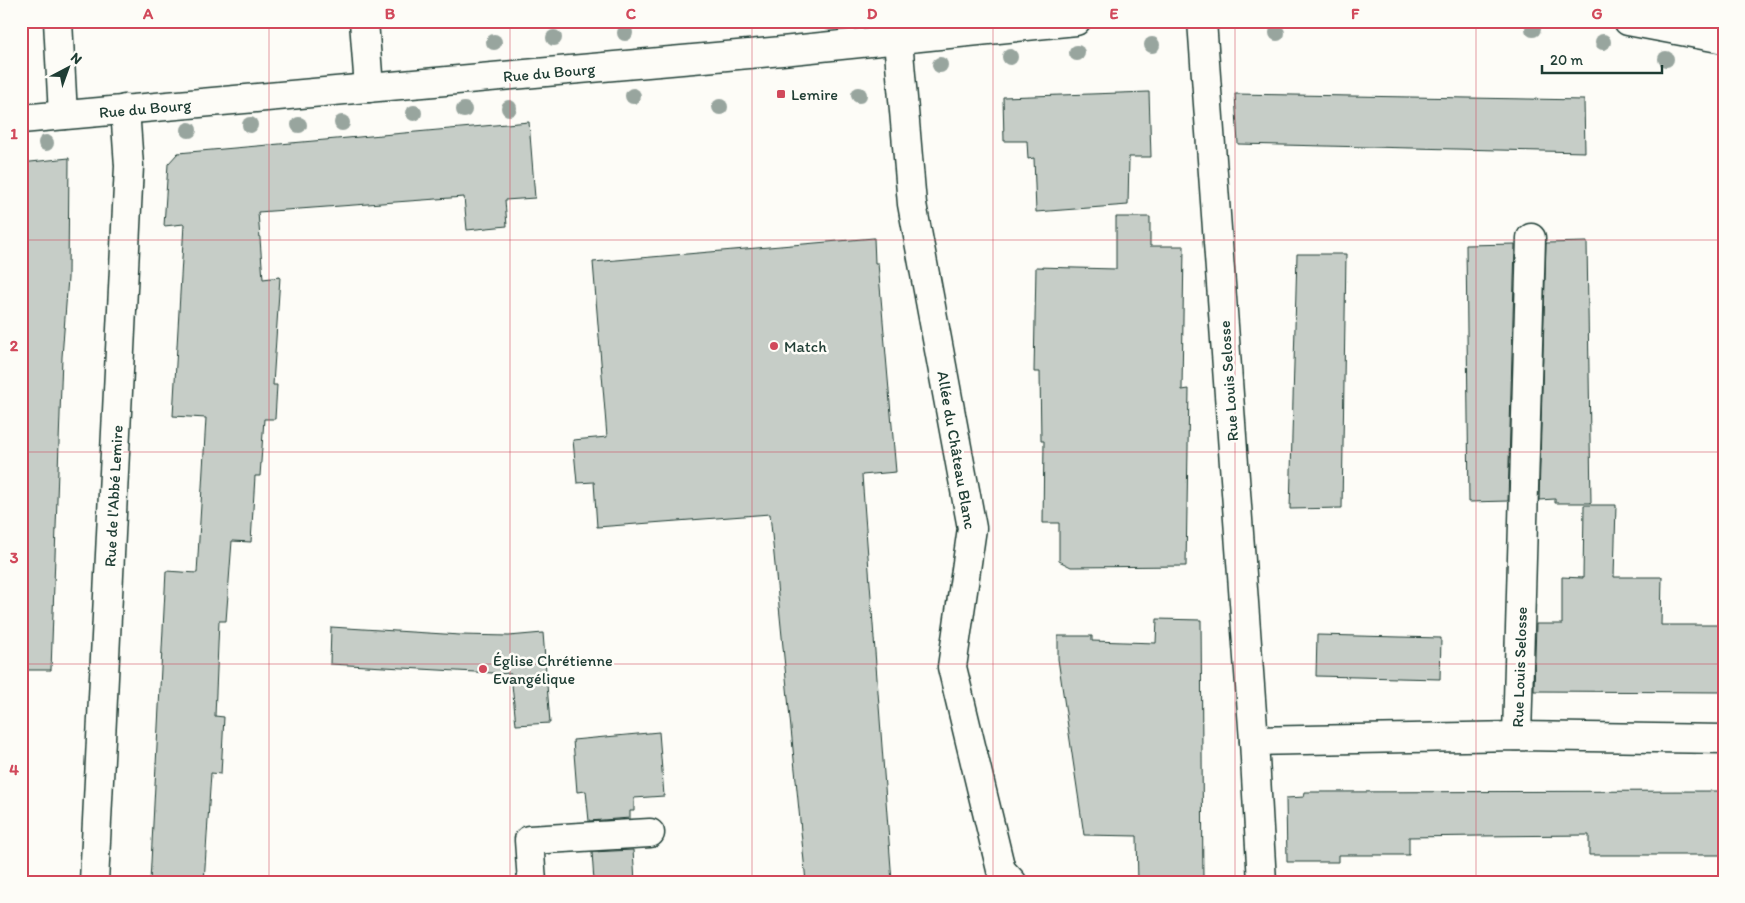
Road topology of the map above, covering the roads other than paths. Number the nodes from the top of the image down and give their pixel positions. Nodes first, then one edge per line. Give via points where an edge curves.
1 (58, 21) edge
2 (364, 21) edge
3 (1076, 21) edge
4 (1202, 21) edge
5 (1628, 21) edge
6 (1724, 39) edge
7 (898, 40) junction
8 (369, 88) junction
9 (125, 109) junction
10 (63, 115) junction
11 (21, 119) edge
12 (1531, 238) dead end
13 (1517, 736) junction
14 (1724, 739) edge
15 (1254, 740) junction
16 (650, 833) dead end
17 (94, 882) edge
18 (532, 882) edge
19 (1012, 882) edge
20 (1262, 882) edge

1 - 10 street
2 - 8 street
3 - 7 street, Rue du Bourg
4 - 15 street, Rue Louis Selosse
5 - 6 street
7 - 8 street, Rue du Bourg
7 - 19 street, Allée du Château Blanc via 912,204 972,528 952,667 1001,870
8 - 9 street, Rue du Bourg
9 - 10 street, Rue du Bourg
9 - 17 street, Rue de l'Abbé Lemire via 129,166
10 - 11 street, Rue du Bourg
12 - 13 street, Rue Louis Selosse
13 - 14 street, Rue Louis Selosse
13 - 15 street, Rue Louis Selosse
15 - 20 street, Rue Louis Selosse
16 - 18 street via 529,840

